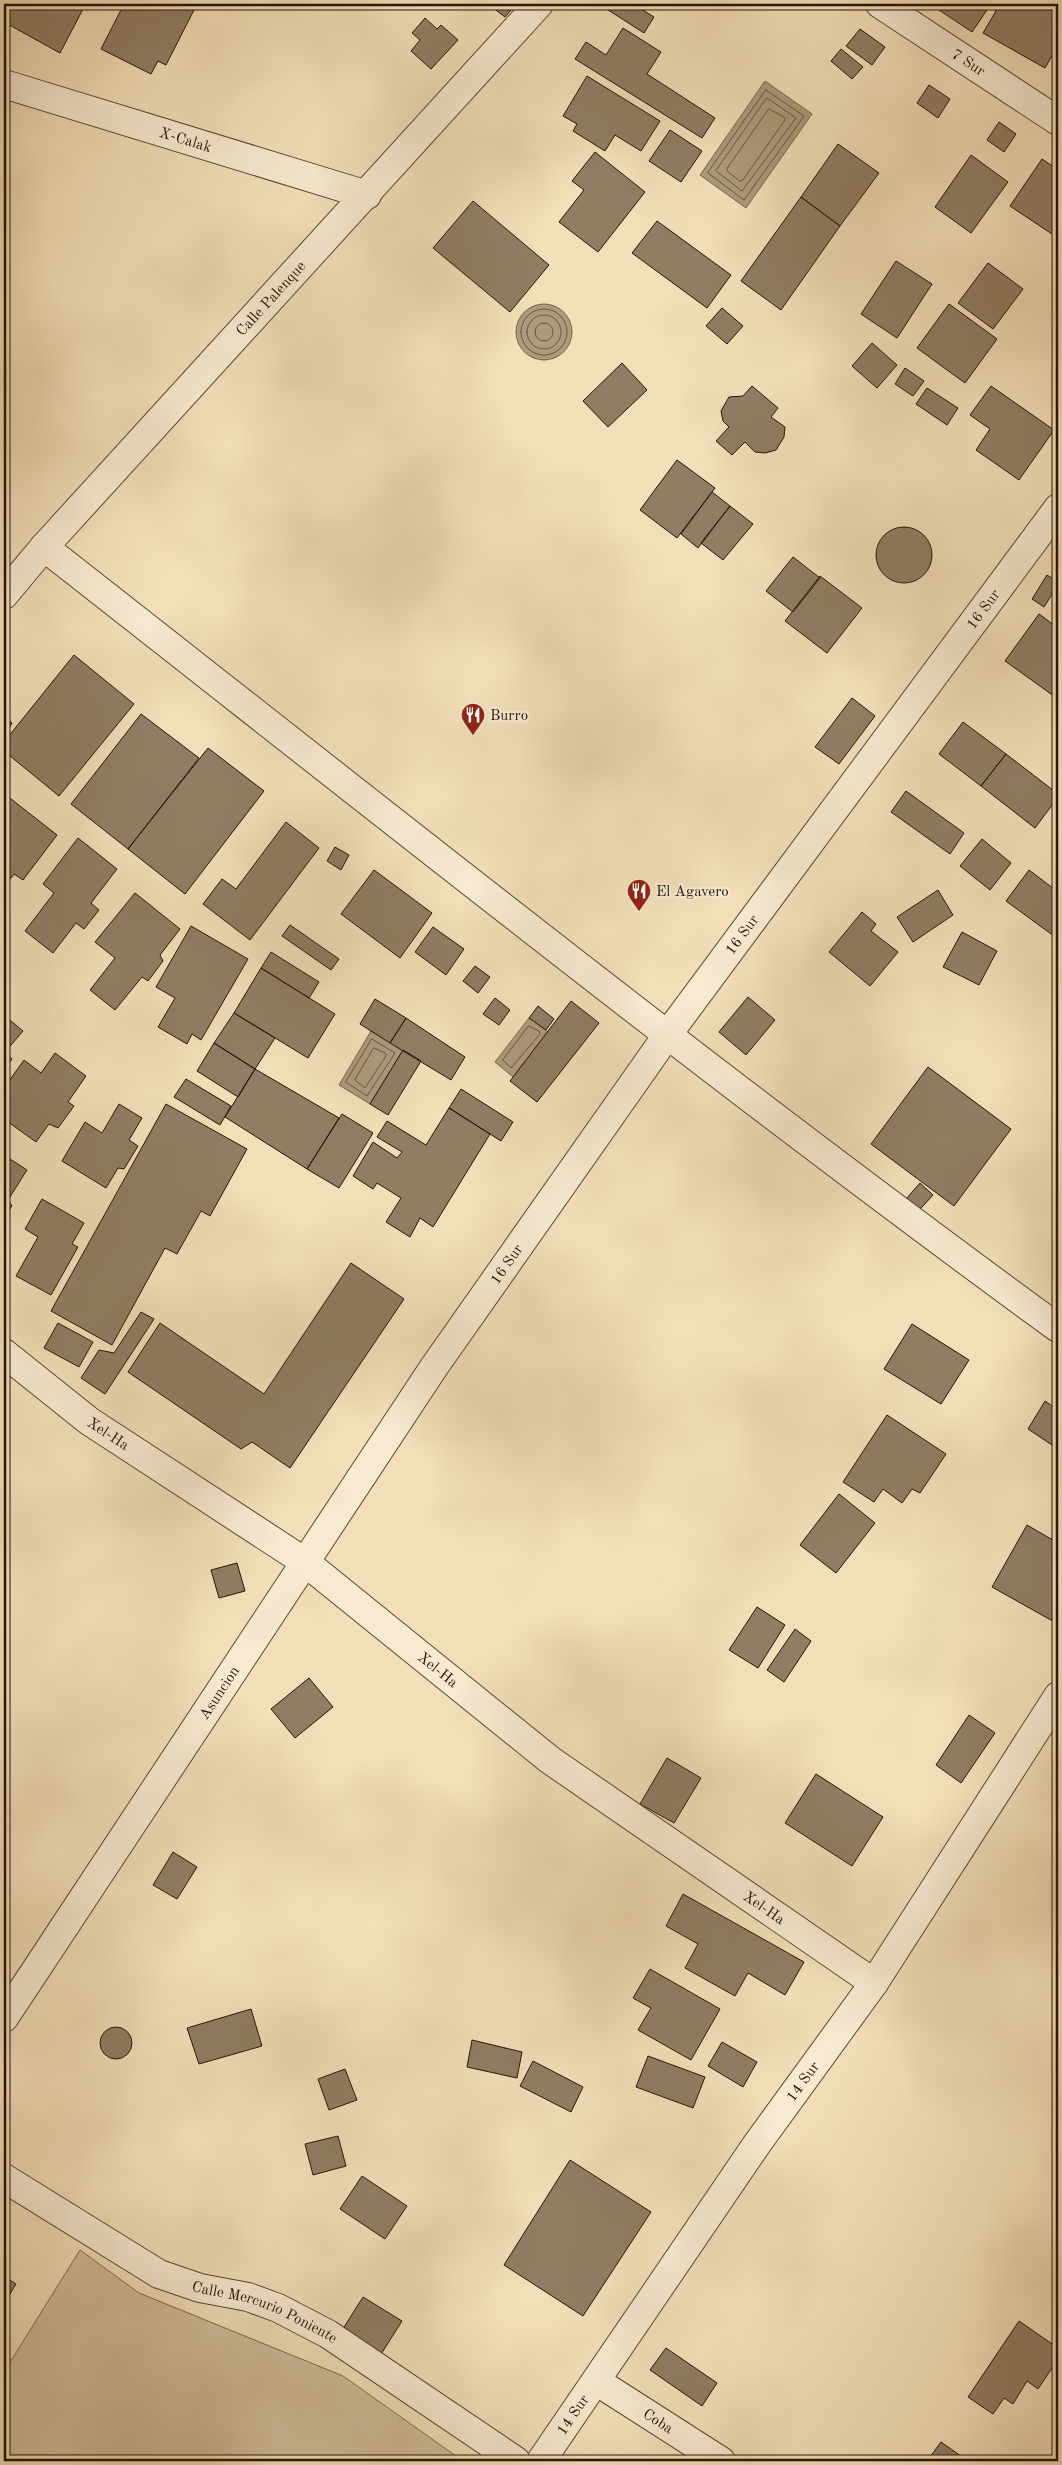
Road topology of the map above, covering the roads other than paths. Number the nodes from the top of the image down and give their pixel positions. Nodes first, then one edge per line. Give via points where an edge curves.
1 (539, 4) edge
2 (880, 4) edge
3 (4, 84) edge
4 (1058, 121) edge
5 (367, 195) junction
6 (1058, 508) edge
7 (44, 547) junction
8 (4, 595) edge
9 (668, 1034) junction
10 (1058, 1328) edge
11 (4, 1353) edge
12 (434, 1367) joint
13 (305, 1562) junction
14 (1058, 1696) edge
15 (874, 1983) junction
16 (4, 2018) edge
17 (4, 2178) edge
18 (596, 2381) junction
19 (516, 2461) edge
20 (541, 2461) edge
21 (721, 2461) edge

1 - 5 street, Calle Palenque via 432,118
2 - 4 street, 7 Sur
3 - 5 street, X-Calak
5 - 7 street, Calle Palenque
6 - 9 street, 16 Sur
7 - 8 street, Calle Palenque
7 - 9 street
9 - 10 street
9 - 12 street, 16 Sur
11 - 13 street, Xel-Ha via 89,1421
12 - 13 street, Asuncion
13 - 15 street, Xel-Ha via 550,1760
13 - 16 street, Asuncion
14 - 15 street, 14 Sur
15 - 18 street, 14 Sur via 757,2144
17 - 19 street, Calle Mercurio Poniente via 159,2274 200,2288 248,2297 278,2308 328,2334
18 - 20 street, 14 Sur
18 - 21 street, Coba

